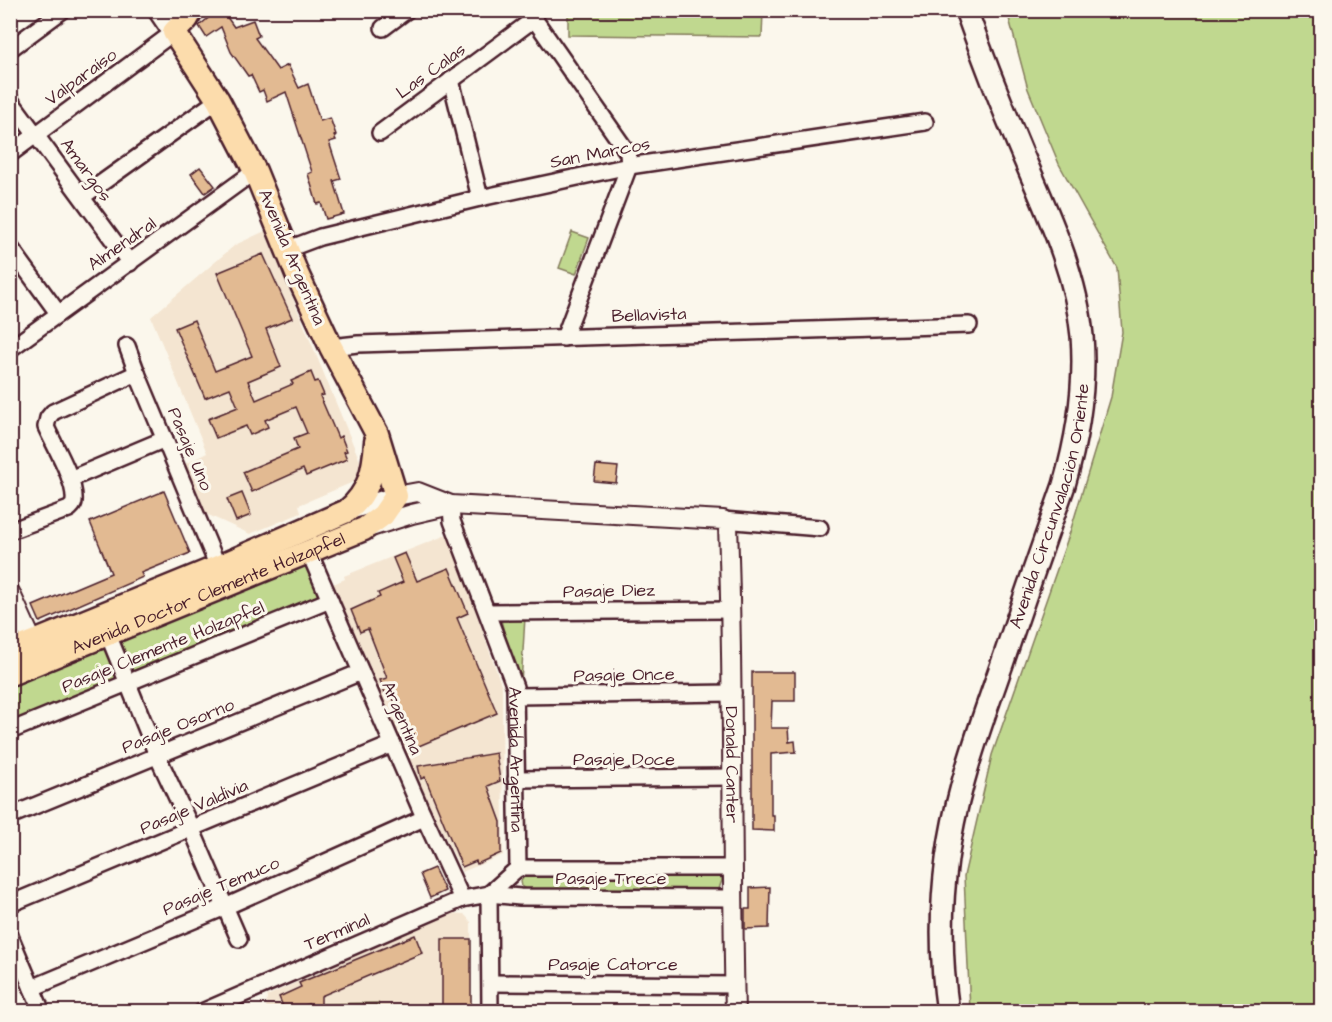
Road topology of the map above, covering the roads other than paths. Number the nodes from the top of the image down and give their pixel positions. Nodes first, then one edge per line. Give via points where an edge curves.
1 (63, 10) edge
2 (159, 10) edge
3 (192, 10) edge
4 (407, 10) edge
5 (966, 10) edge
6 (531, 15) edge
7 (383, 28) dead end
8 (174, 32) junction
9 (10, 49) edge
10 (451, 80) junction
11 (10, 100) edge
12 (218, 100) junction
13 (925, 122) dead end
14 (380, 133) dead end
15 (36, 135) junction
16 (10, 154) edge
17 (629, 166) junction
18 (255, 171) junction
19 (82, 197) junction
20 (480, 198) junction
21 (10, 247) edge
22 (288, 249) junction
23 (130, 263) junction
24 (58, 313) junction
25 (969, 325) dead end
26 (564, 338) junction
27 (128, 346) dead end
28 (331, 347) junction
29 (10, 349) edge
30 (137, 373) junction
31 (377, 434) junction
32 (165, 439) junction
33 (70, 479) junction
34 (396, 496) junction
35 (451, 505) junction
36 (347, 511) junction
37 (723, 520) junction
38 (820, 528) dead end
39 (364, 529) junction
40 (10, 531) edge
41 (309, 552) junction
42 (222, 576) junction
43 (10, 592) edge
44 (330, 600) junction
45 (731, 609) junction
46 (488, 612) junction
47 (104, 624) junction
48 (10, 652) edge
49 (37, 652) junction
50 (361, 672) junction
51 (10, 674) edge
52 (128, 682) junction
53 (733, 693) junction
54 (516, 696) junction
55 (10, 731) edge
56 (393, 744) junction
57 (157, 755) junction
58 (732, 777) junction
59 (516, 779) junction
60 (10, 816) edge
61 (424, 818) junction
62 (192, 830) junction
63 (518, 868) junction
64 (732, 868) junction
65 (489, 894) junction
66 (733, 898) junction
67 (462, 899) junction
68 (10, 904) edge
69 (225, 907) junction
70 (10, 936) edge
71 (239, 939) dead end
72 (491, 983) junction
73 (735, 985) junction
74 (32, 988) junction
75 (42, 1011) edge
76 (202, 1011) edge
77 (490, 1011) edge
78 (735, 1011) edge
79 (948, 1011) edge

1 - 9 street
2 - 8 main road, Avenida Argentina
3 - 8 main road
4 - 7 street
5 - 79 main road, Avenida Circunvalación Oriente via 1059,238 1082,334 1083,380 1075,444 1064,485 969,762 956,813 943,905
6 - 10 street, Las Calas
6 - 17 street via 628,153
8 - 12 main road, Avenida Argentina
8 - 15 street, Valparaíso
10 - 14 street, Las Calas
10 - 20 street
11 - 15 street, Amargos
12 - 18 main road, Avenida Argentina
12 - 19 street
13 - 17 street, San Marcos
15 - 16 street, Valparaíso
15 - 19 street, Amargos
17 - 20 street, San Marcos
17 - 26 street
18 - 22 main road, Avenida Argentina
18 - 23 street, Almendral
19 - 23 street, Amargos
20 - 22 street, San Marcos via 320,237
21 - 24 street
22 - 28 main road, Avenida Argentina
23 - 24 street, Almendral
24 - 29 street, Almendral
25 - 26 street, Bellavista
26 - 28 street, Bellavista
27 - 30 street, Pasaje Uno
28 - 31 main road, Avenida Argentina
30 - 32 street, Pasaje Uno
30 - 33 street via 53,412 48,418 46,427
31 - 34 main road
31 - 36 main road via 370,482
32 - 33 street
32 - 42 street, Pasaje Uno
33 - 40 street via 74,500 69,509
34 - 35 street, Avenida Doctor Clemente Holzapfel via 418,492
34 - 36 street, Avenida Doctor Clemente Holzapfel
34 - 39 main road, Avenida Doctor Clemente Holzapfel via 383,514
35 - 37 street, Avenida Doctor Clemente Holzapfel
35 - 39 street
35 - 46 street, Avenida Argentina via 452,521
36 - 42 main road, Avenida Doctor Clemente Holzapfel
37 - 38 street, Avenida Doctor Clemente Holzapfel
37 - 45 street, Donald Canter via 728,526
39 - 41 main road, Avenida Doctor Clemente Holzapfel
41 - 42 main road, Avenida Doctor Clemente Holzapfel
41 - 44 street, Argentina
42 - 47 main road, Avenida Doctor Clemente Holzapfel
43 - 49 street
44 - 50 street, Argentina
44 - 52 street, Pasaje Clemente Holzapfel
45 - 46 street, Pasaje Diez
45 - 53 street, Donald Canter
46 - 54 street, Avenida Argentina
47 - 49 main road, Avenida Doctor Clemente Holzapfel
47 - 52 street
48 - 49 main road, Avenida Doctor Clemente Holzapfel
49 - 51 main road, Avenida Doctor Clemente Holzapfel
50 - 56 street, Argentina
50 - 57 street, Pasaje Osorno
52 - 55 street, Pasaje Clemente Holzapfel
52 - 57 street
53 - 54 street, Pasaje Once
53 - 58 street, Donald Canter
54 - 59 street, Avenida Argentina
56 - 61 street, Argentina
56 - 62 street, Pasaje Valdivia
57 - 60 street, Pasaje Osorno
57 - 62 street
58 - 59 street, Pasaje Doce
58 - 64 street, Donald Canter
59 - 63 street, Avenida Argentina
61 - 67 street, Argentina
61 - 69 street, Pasaje Temuco
62 - 68 street, Pasaje Valdivia
62 - 69 street
63 - 64 street, Pasaje Trece
63 - 65 street
64 - 66 street, Donald Canter
65 - 66 street, Pasaje Trece
65 - 67 street, Terminal
65 - 72 street
66 - 73 street, Donald Canter
67 - 76 street, Terminal
69 - 71 street
69 - 74 street, Pasaje Temuco
70 - 74 street
72 - 73 street, Pasaje Catorce
72 - 77 street
73 - 78 street, Donald Canter
74 - 75 street

